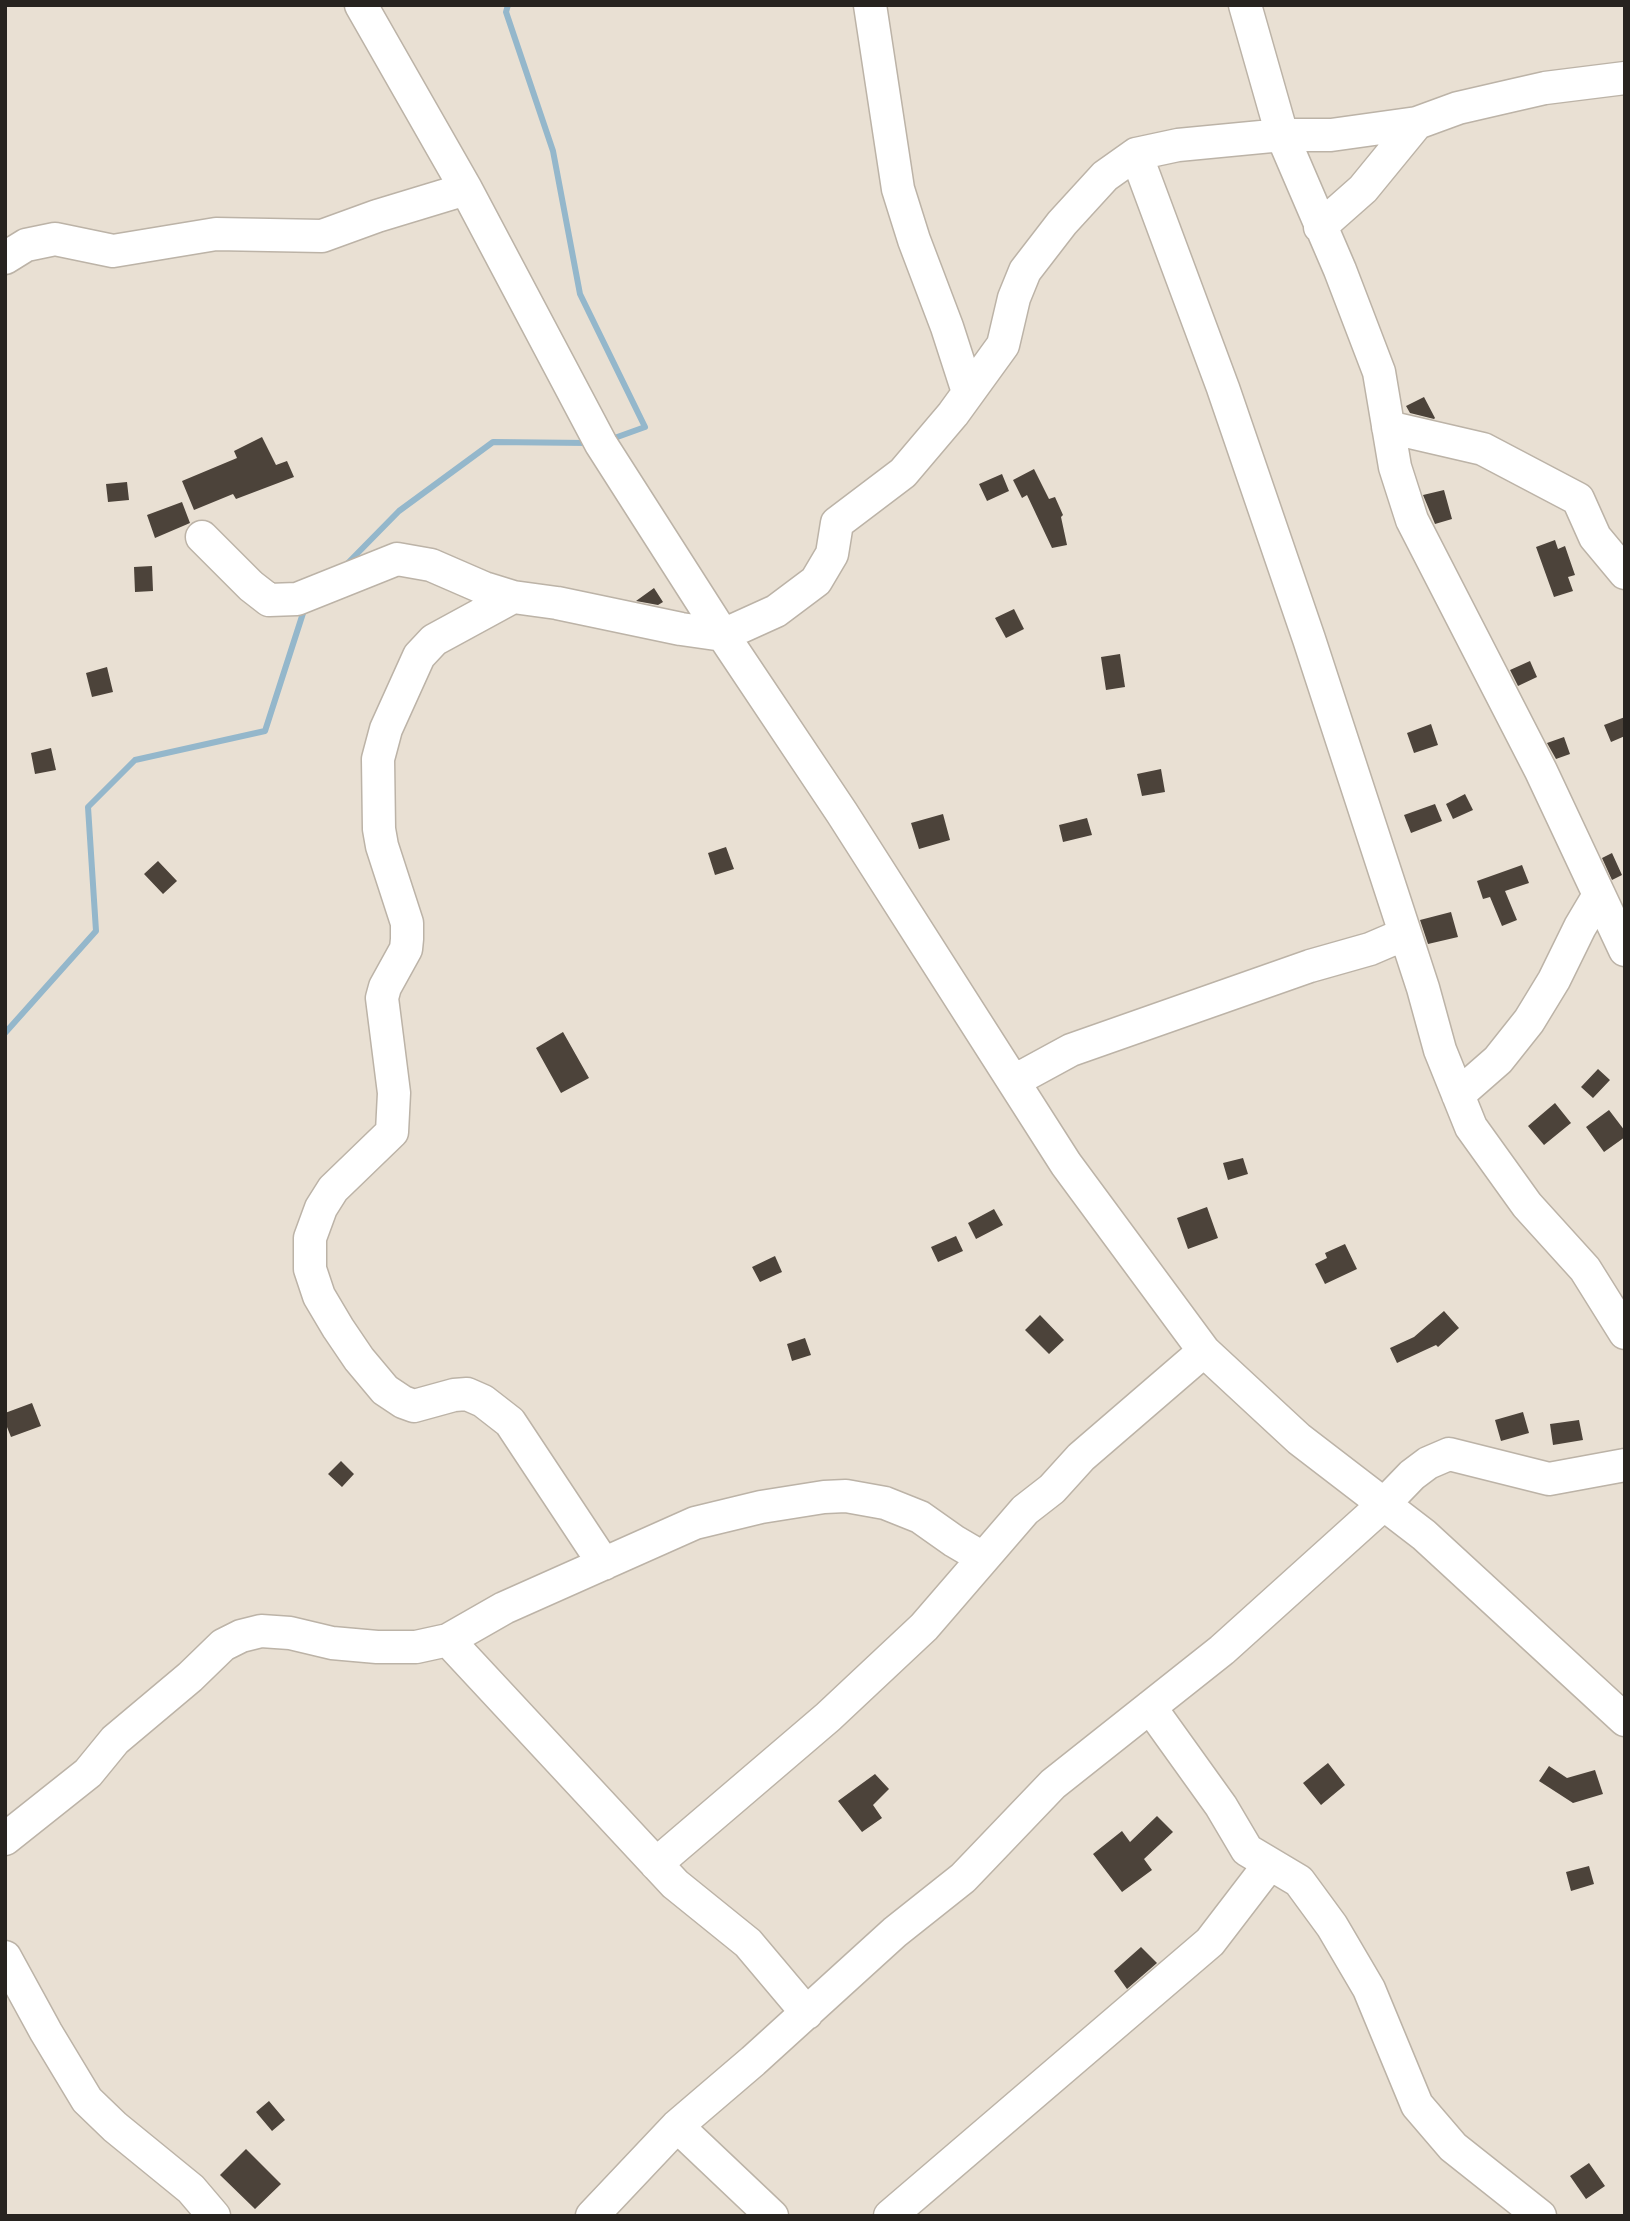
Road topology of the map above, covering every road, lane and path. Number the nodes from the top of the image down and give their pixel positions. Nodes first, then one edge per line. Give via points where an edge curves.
1 (361, 5) edge
2 (870, 5) edge
3 (1245, 5) edge
4 (1625, 78) edge
5 (1417, 123) junction
6 (1282, 135) junction
7 (1136, 154) junction
8 (466, 189) junction
9 (1320, 228) junction
10 (5, 258) edge
11 (968, 393) junction
12 (1388, 427) junction
13 (202, 537) dead end
14 (1625, 573) edge
15 (513, 597) junction
16 (723, 635) junction
17 (1599, 895) junction
18 (1405, 934) junction
19 (1625, 950) edge
20 (1014, 1081) junction
21 (1458, 1095) junction
22 (1625, 1333) edge
23 (1204, 1351) junction
24 (1625, 1465) edge
25 (1384, 1504) junction
26 (983, 1558) junction
27 (604, 1564) junction
28 (448, 1640) junction
29 (1150, 1707) junction
30 (1625, 1720) edge
31 (5, 1839) edge
32 (656, 1864) junction
33 (1269, 1865) junction
34 (5, 1957) edge
35 (807, 2013) junction
36 (677, 2126) junction
37 (214, 2216) edge
38 (592, 2216) edge
39 (772, 2216) edge
40 (890, 2216) edge
41 (1540, 2216) edge

1 - 8 street
2 - 11 street via 898,189
3 - 6 street
4 - 5 street via 1545,88 1458,108
5 - 6 street via 1331,135
5 - 9 street via 1363,189
6 - 7 street via 1178,145
6 - 9 street
7 - 11 street via 1105,176 1025,271 1003,345
7 - 18 street via 1246,454
8 - 10 street via 322,236 216,234 113,251 55,239 26,245
8 - 16 street via 601,444
9 - 12 street via 1379,372
11 - 16 street via 903,473 837,523 832,554 816,581 776,611
12 - 14 street via 1483,449 1578,499 1595,537
12 - 17 street via 1412,520
13 - 15 street via 269,600 297,599 397,559 431,565
15 - 16 street
15 - 27 street via 434,640 419,656 386,729 378,759 379,829 407,923 406,949 382,998 394,1093 392,1132 332,1189 310,1238 310,1269 318,1296 338,1328 386,1390 415,1406 467,1394 510,1422
16 - 20 street
17 - 19 street
17 - 21 street via 1529,1021 1498,1060
18 - 20 street via 1071,1051
18 - 21 street
20 - 23 street via 1066,1164
21 - 22 street via 1471,1127 1527,1205 1585,1269
23 - 25 street via 1299,1439
23 - 26 street via 1081,1457
24 - 25 street via 1549,1479 1449,1454 1412,1475
25 - 29 street via 1222,1650
25 - 30 street via 1424,1535
26 - 27 street via 920,1517 884,1503 846,1496 761,1507 695,1523
26 - 32 street via 924,1626 828,1717
27 - 28 street via 504,1608
28 - 31 street via 416,1647 377,1647 290,1633 261,1631 241,1636 223,1645 116,1740 88,1773
28 - 32 street
29 - 33 street via 1247,1850
29 - 35 street via 1053,1784 963,1878 895,1932
32 - 35 street via 748,1943
33 - 40 street via 1210,1942
33 - 41 street via 1299,1881 1332,1926 1369,1989 1417,2105 1453,2147
34 - 37 street via 87,2100 191,2189
35 - 36 street
36 - 38 street
36 - 39 street

